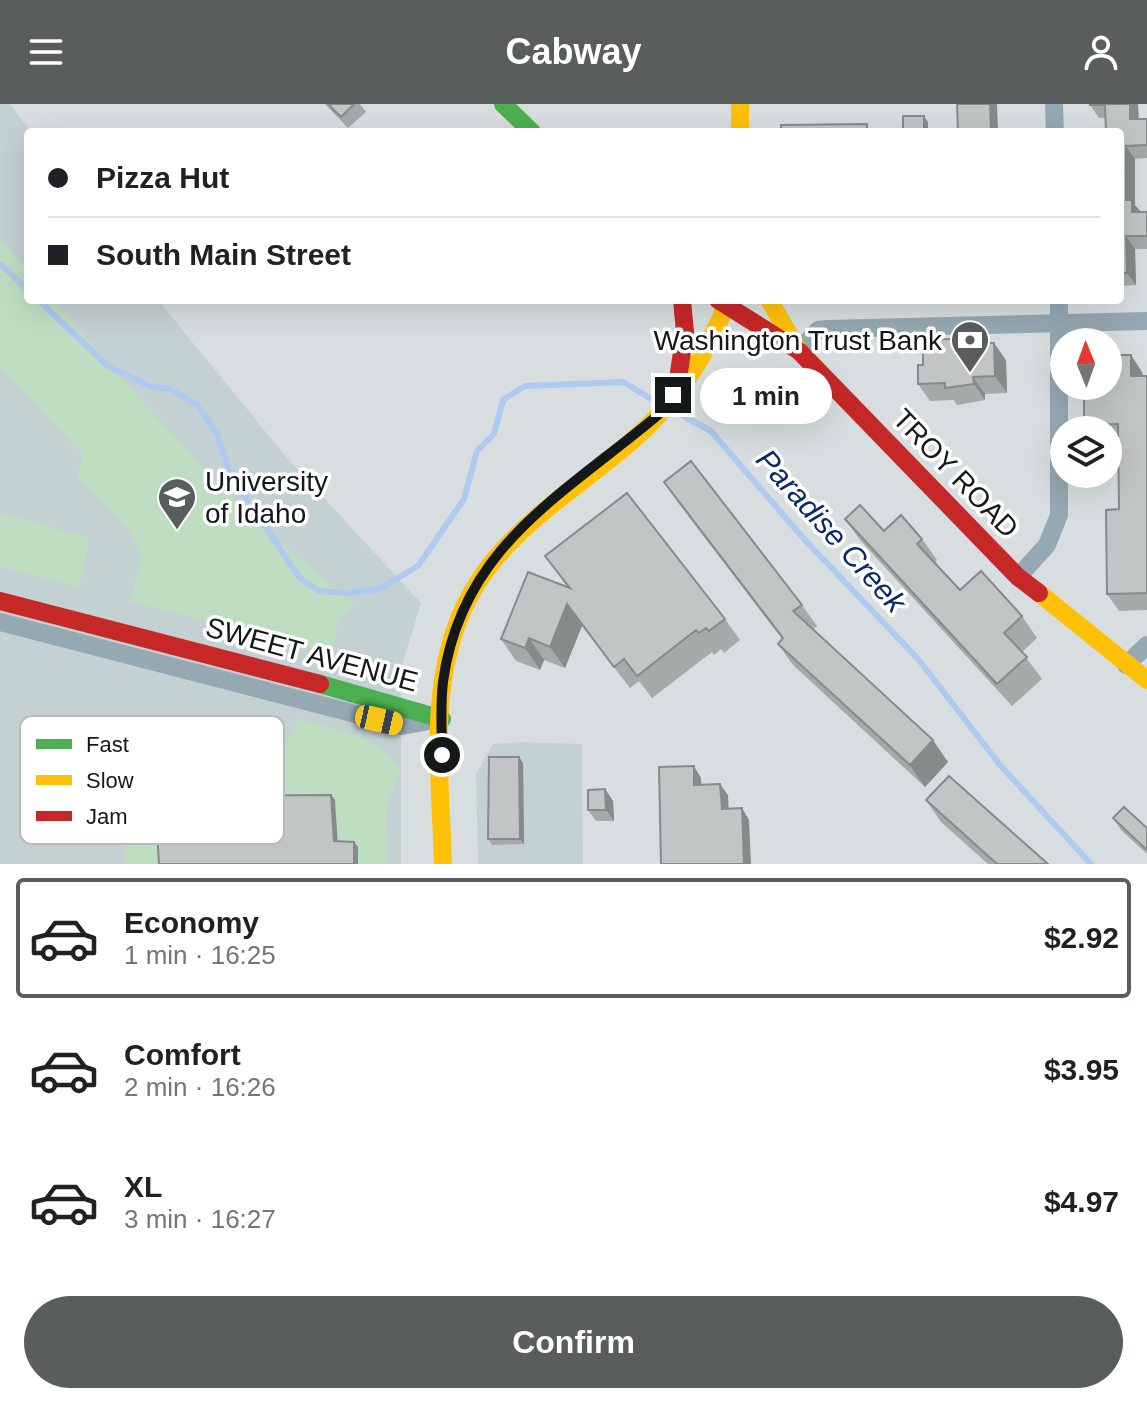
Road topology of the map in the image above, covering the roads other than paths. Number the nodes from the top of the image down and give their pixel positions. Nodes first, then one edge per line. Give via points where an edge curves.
1 (503, 104) edge
2 (740, 104) edge
3 (1054, 104) edge
4 (528, 128) edge
5 (740, 128) edge
6 (1055, 128) edge
7 (682, 304) edge
8 (723, 304) edge
9 (727, 304) edge
10 (771, 304) edge
11 (1059, 304) edge
12 (1147, 321) edge
13 (1060, 323) junction
14 (799, 351) junction
15 (673, 395) junction
16 (1018, 577) junction
17 (0, 601) edge
18 (0, 622) edge
19 (99, 627) junction
20 (1147, 645) edge
21 (94, 647) junction
22 (1126, 665) junction
23 (1147, 680) edge
24 (442, 719) junction
25 (443, 864) edge

1 - 4 main road
2 - 5 main road
3 - 6 street
7 - 15 main road via 684,354
8 - 15 main road via 702,351
9 - 14 main road, TROY ROAD
10 - 14 main road
11 - 13 street
12 - 13 street
13 - 14 street via 818,330
13 - 16 street via 1059,515 1047,545
14 - 16 main road, TROY ROAD
15 - 24 main road via 658,415 514,533 487,565 449,649
16 - 22 main road, TROY ROAD
17 - 19 main road, SWEET AVENUE
18 - 21 street, SWEET AVENUE
19 - 21 street
19 - 24 main road, SWEET AVENUE
20 - 22 street
21 - 24 street, SWEET AVENUE via 402,726
22 - 23 main road, TROY ROAD
24 - 25 main road

